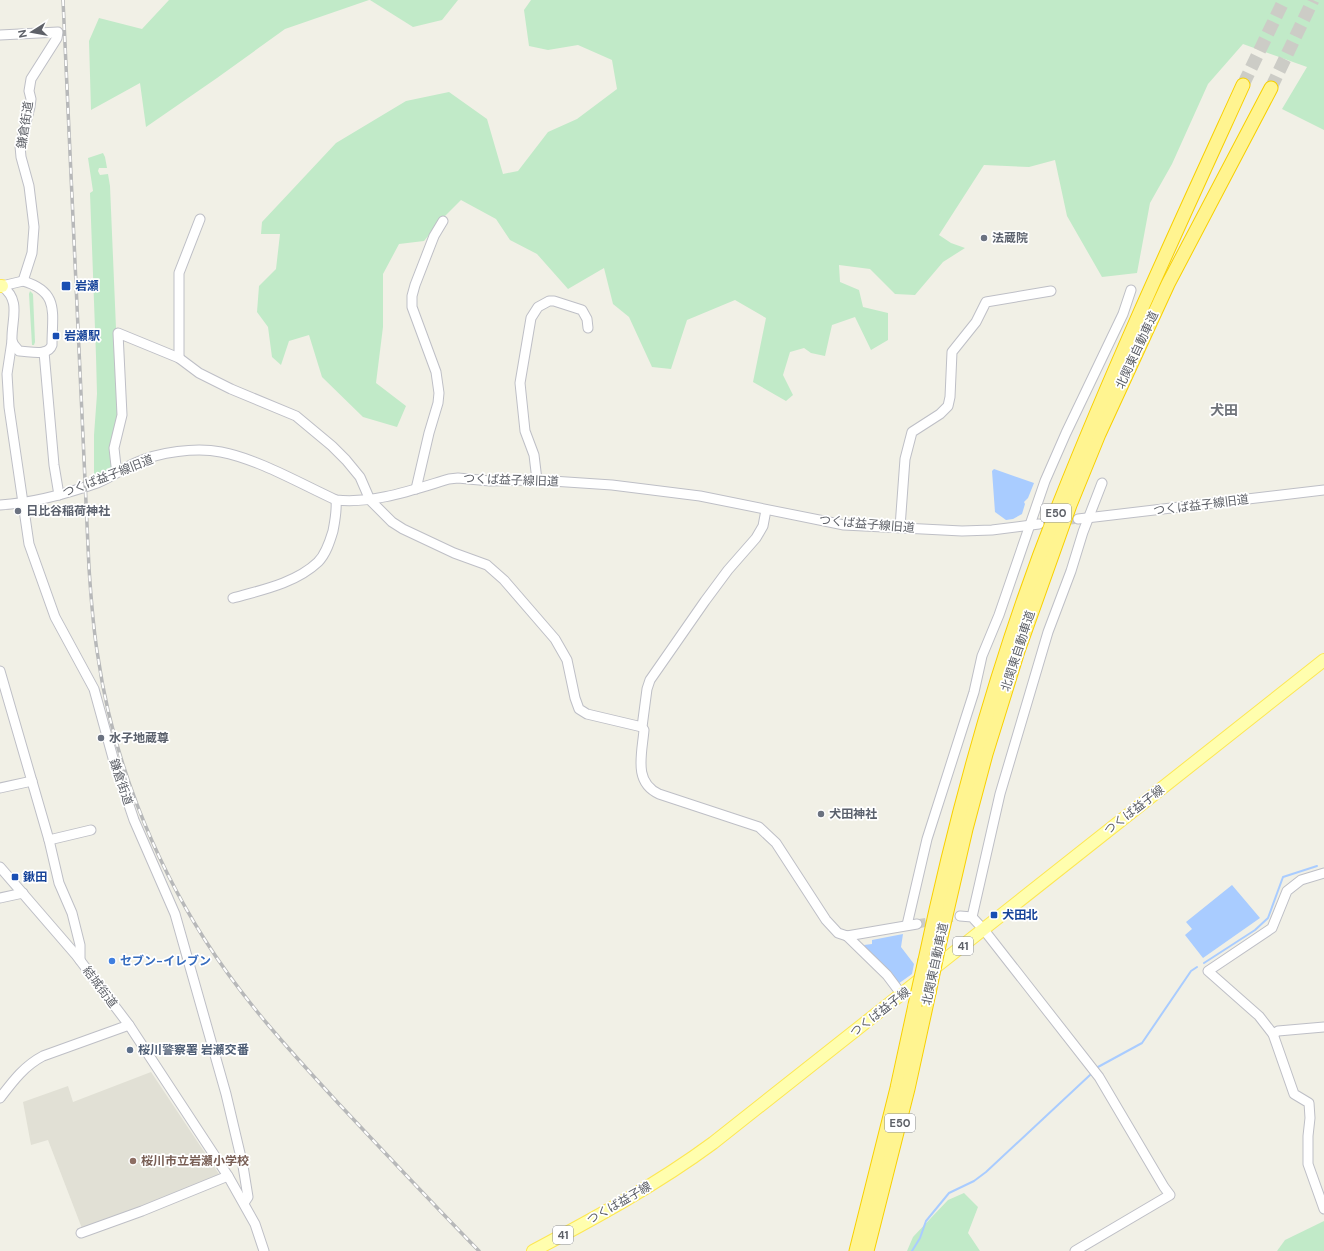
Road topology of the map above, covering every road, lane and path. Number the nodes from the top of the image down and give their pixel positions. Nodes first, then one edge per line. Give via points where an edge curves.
1 (0, 35) edge
2 (1243, 85) tunnel mouth
3 (1271, 88) tunnel mouth
4 (200, 219) dead end
5 (443, 221) dead end
6 (23, 281) junction
7 (1, 286) edge
8 (1131, 290) dead end
9 (1052, 291) dead end
10 (588, 328) dead end
11 (12, 341) junction
12 (19, 351) junction
13 (44, 352) junction
14 (10, 355) junction
15 (179, 358) junction
16 (118, 472) junction
17 (537, 480) junction
18 (1102, 483) dead end
19 (416, 489) junction
20 (1324, 490) edge
21 (59, 495) junction
22 (336, 500) junction
23 (370, 500) junction
24 (23, 504) junction
25 (0, 505) edge
26 (766, 510) junction
27 (1089, 518) junction
28 (1078, 519) tunnel mouth
29 (1040, 524) tunnel mouth
30 (1030, 525) junction
31 (900, 527) junction
32 (233, 598) dead end
33 (1324, 660) edge
34 (0, 671) edge
35 (642, 727) junction
36 (32, 781) junction
37 (0, 788) edge
38 (91, 830) dead end
39 (49, 840) junction
40 (0, 867) edge
41 (1324, 873) edge
42 (23, 893) junction
43 (0, 898) edge
44 (960, 916) tunnel mouth
45 (972, 917) junction
46 (918, 924) tunnel mouth
47 (907, 925) junction
48 (984, 930) junction
49 (847, 936) junction
50 (80, 960) junction
51 (902, 995) junction
52 (129, 1025) junction
53 (1324, 1027) edge
54 (1273, 1034) junction
55 (0, 1098) edge
56 (228, 1176) junction
57 (244, 1203) junction
58 (1324, 1210) edge
59 (81, 1233) dead end
60 (264, 1251) edge
61 (533, 1251) edge
62 (856, 1251) edge
63 (867, 1251) edge
64 (1075, 1251) edge

1 - 6 street, 鎌倉街道 via 58,32 57,38 31,79 30,107 20,146 29,186 34,227 32,253
2 - 62 highway, 北関東自動車道 / E50, bridge via 1089,430 1059,503 1006,650 975,753 942,880 885,1138
3 - 63 highway, 北関東自動車道 / E50, bridge via 1168,284 1099,434 1070,505 1018,651 994,726 966,829 908,1089
4 - 15 street via 179,273
5 - 19 street via 434,236 412,296 412,307 436,372 439,393
6 - 7 street
6 - 13 street via 42,289 50,301 52,345 51,349
7 - 11 street, 鎌倉街道 via 9,291 14,300
8 - 30 street via 1123,314 1066,433
9 - 31 street via 986,302 976,322 952,352 948,406 912,432 905,459
10 - 17 street via 582,310 554,301 538,307 531,318 520,383 525,431 534,455
11 - 12 street
11 - 14 street, 鎌倉街道
12 - 13 street
12 - 14 street
13 - 21 street
14 - 24 street, 鎌倉街道 via 7,374 9,407
15 - 16 street via 118,332 122,415 114,448
15 - 23 street via 231,389 296,416 346,460 360,477
16 - 21 street, つくば益子線旧道 via 97,483
16 - 22 street, つくば益子線旧道 via 136,463 160,456 189,451 214,451 257,464
17 - 19 street, つくば益子線旧道 via 458,478
17 - 26 street, つくば益子線旧道 via 612,485 700,496
18 - 27 street
19 - 23 street, つくば益子線旧道
20 - 27 street, つくば益子線旧道
21 - 24 street, つくば益子線旧道
22 - 23 street, つくば益子線旧道
22 - 32 street via 337,511 332,536 319,562 292,579
23 - 35 street via 392,522 403,529 487,565 495,571 561,648 567,660 577,704 582,712
24 - 25 street, つくば益子線旧道
24 - 57 street, 鎌倉街道 via 29,544 54,617 94,689 134,820 175,914 226,1094 248,1196
26 - 31 street, つくば益子線旧道 via 834,524
26 - 35 street via 763,526 756,538 728,570 650,680
27 - 28 street, つくば益子線旧道
27 - 45 street via 1052,621 1000,794
29 - 30 street, つくば益子線旧道
30 - 31 street, つくば益子線旧道 via 962,531
30 - 47 street via 982,656 974,692 927,839
33 - 48 main road, つくば益子線 / 41
34 - 36 street, 結城街道
35 - 49 street via 644,730 641,775 649,788 659,794 759,827 776,843 826,920 838,933
36 - 37 street
36 - 39 street, 結城街道
38 - 39 street
39 - 50 street, 結城街道 via 59,883 72,913 80,945
40 - 42 street
41 - 54 street via 1301,880 1287,891 1272,928 1208,971 1259,1016
42 - 43 street
42 - 50 street
44 - 45 street
45 - 48 street
46 - 47 street
47 - 49 street
48 - 51 main road, つくば益子線 / 41
48 - 64 street via 1098,1077 1170,1195
49 - 51 street via 887,975
50 - 52 street, 結城街道
51 - 61 main road, つくば益子線 / 41 via 696,1156 645,1189
52 - 55 street via 33,1061
52 - 56 street, 結城街道
53 - 54 street via 1278,1031
54 - 58 street via 1294,1094 1309,1103 1308,1164
56 - 57 street, 結城街道
56 - 59 street
57 - 60 street, 結城街道 via 255,1224

